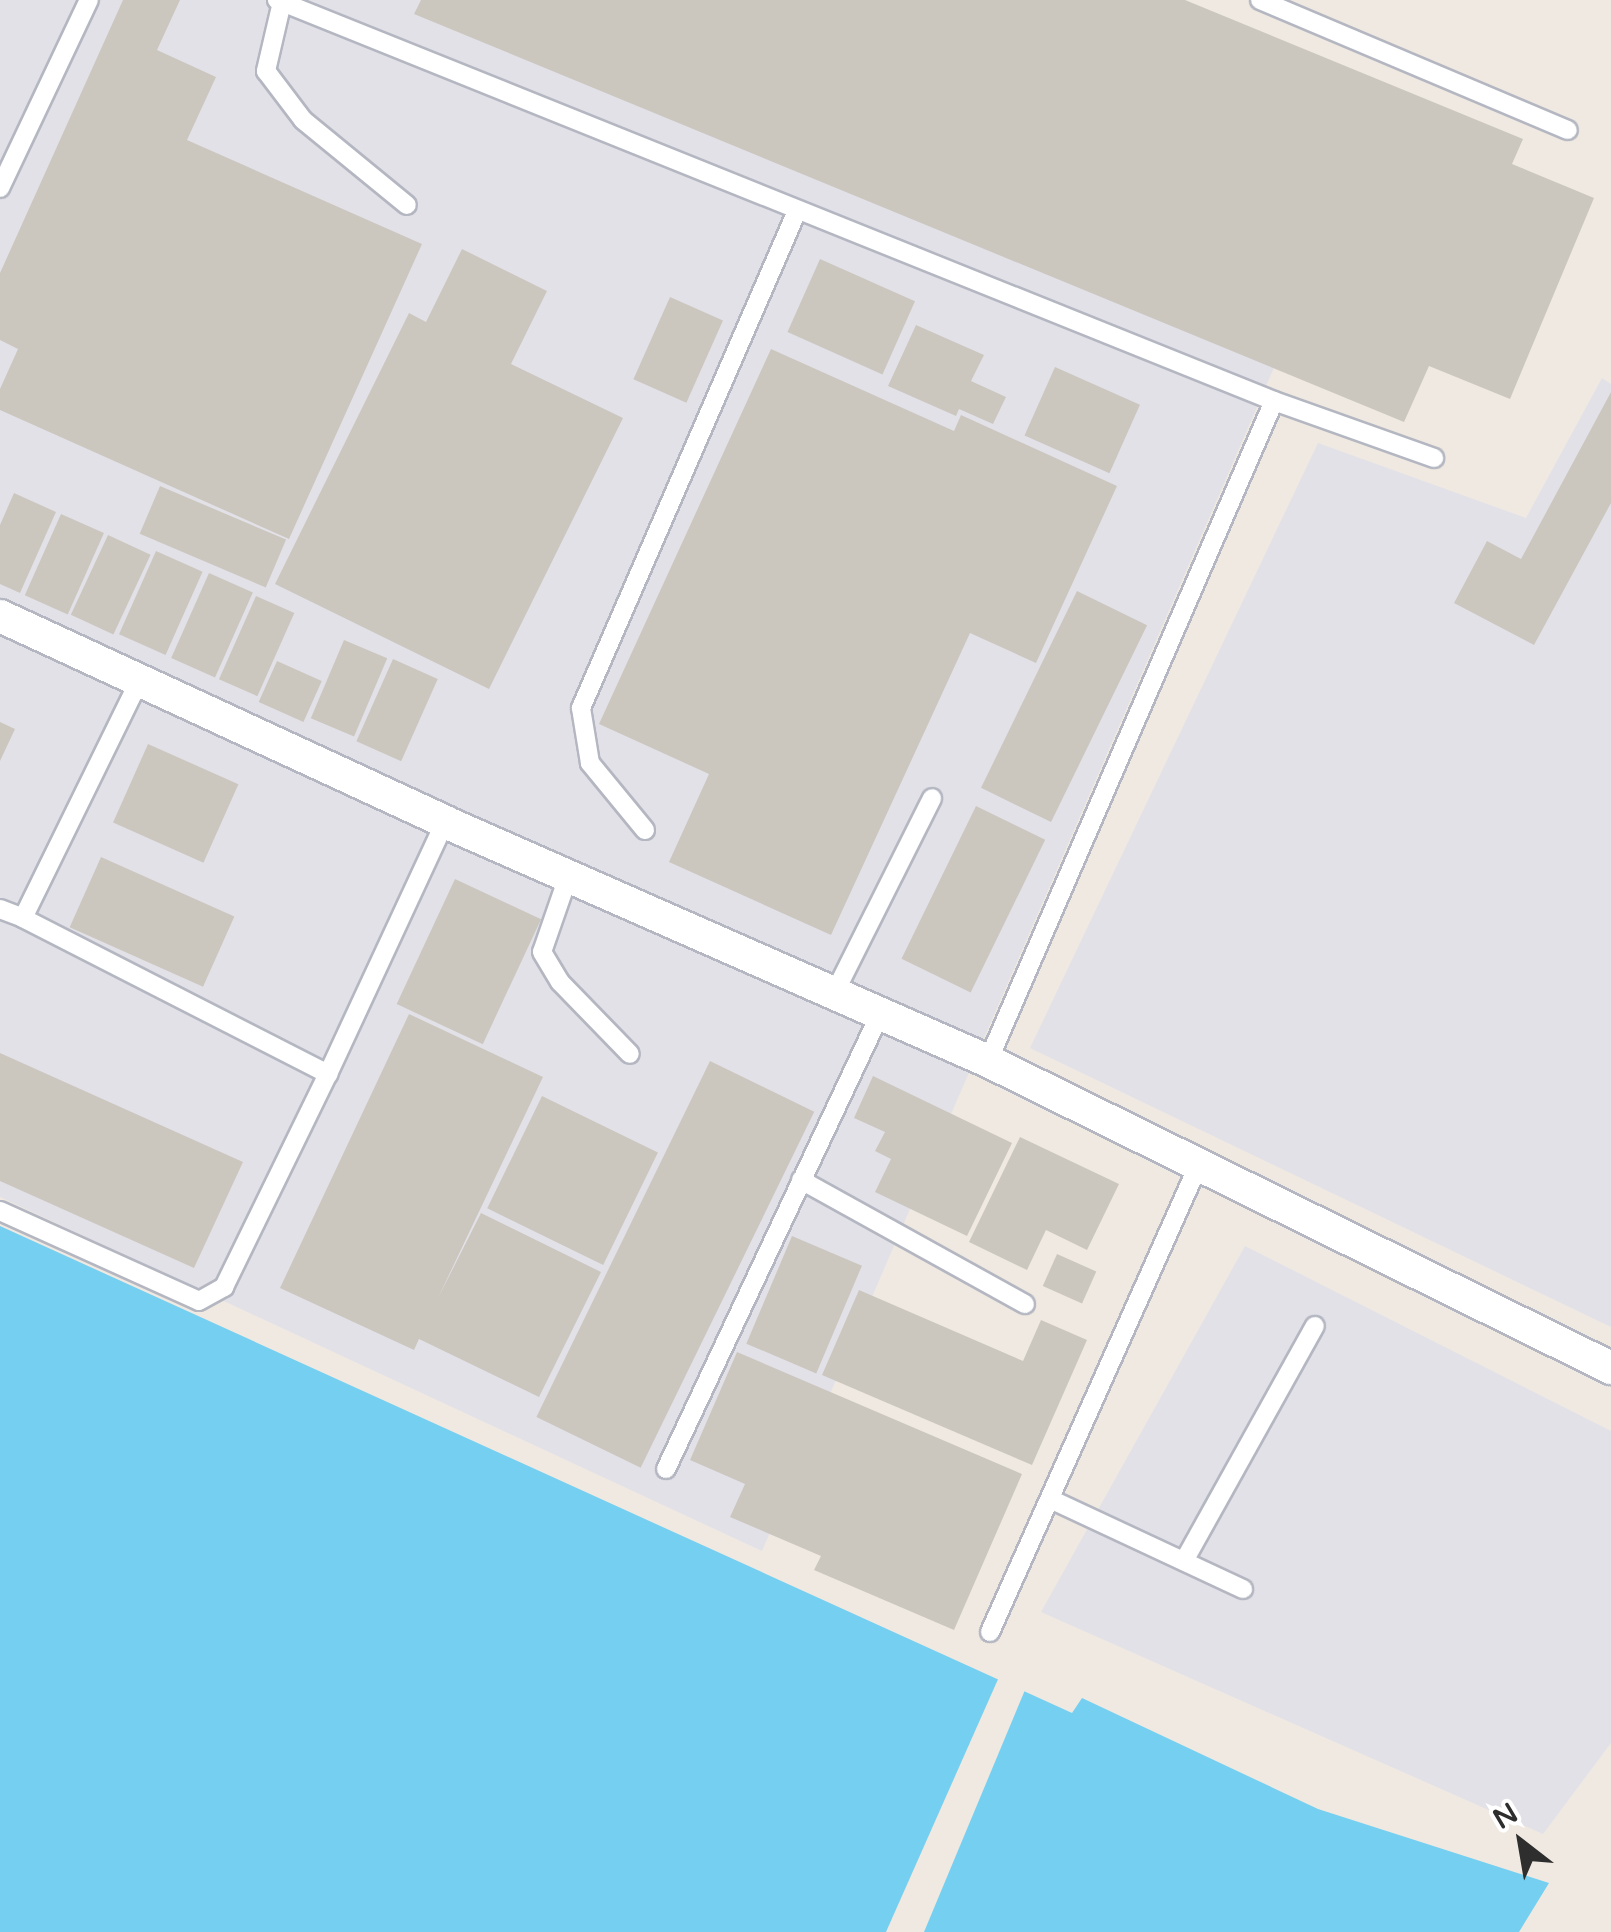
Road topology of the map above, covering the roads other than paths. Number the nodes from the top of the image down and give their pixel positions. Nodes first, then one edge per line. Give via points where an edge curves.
1 (90, 0) edge
2 (1260, 0) edge
3 (280, 1) edge
4 (1568, 130) dead end
5 (0, 188) edge
6 (407, 206) dead end
7 (797, 211) junction
8 (1274, 401) junction
9 (1434, 458) dead end
10 (0, 616) edge
11 (140, 679) junction
12 (932, 798) dead end
13 (445, 822) junction
14 (645, 830) dead end
15 (568, 877) junction
16 (0, 909) edge
17 (23, 918) junction
18 (834, 994) junction
19 (880, 1014) junction
20 (630, 1054) dead end
21 (988, 1061) junction
22 (328, 1074) junction
23 (1199, 1164) junction
24 (801, 1180) junction
25 (0, 1211) edge
26 (1025, 1304) dead end
27 (1315, 1326) dead end
28 (1611, 1368) edge
29 (666, 1469) dead end
30 (1050, 1499) junction
31 (1184, 1562) junction
32 (1243, 1589) dead end
33 (990, 1632) dead end

1 - 5 lane
2 - 4 lane
3 - 6 lane via 266,72 303,120
3 - 7 lane
7 - 8 lane
7 - 14 lane via 581,708 590,763
8 - 9 lane
8 - 21 lane
10 - 11 street
11 - 13 street
11 - 17 lane
12 - 18 lane
13 - 15 street
13 - 22 lane
15 - 18 street
15 - 20 lane via 542,952 560,982
16 - 17 lane
17 - 22 lane
18 - 19 street
19 - 21 street
19 - 24 lane
21 - 23 street
22 - 25 lane via 224,1286 198,1301
23 - 28 street
23 - 30 lane
24 - 26 lane
24 - 29 lane
27 - 31 lane
30 - 31 lane
30 - 33 lane
31 - 32 lane

